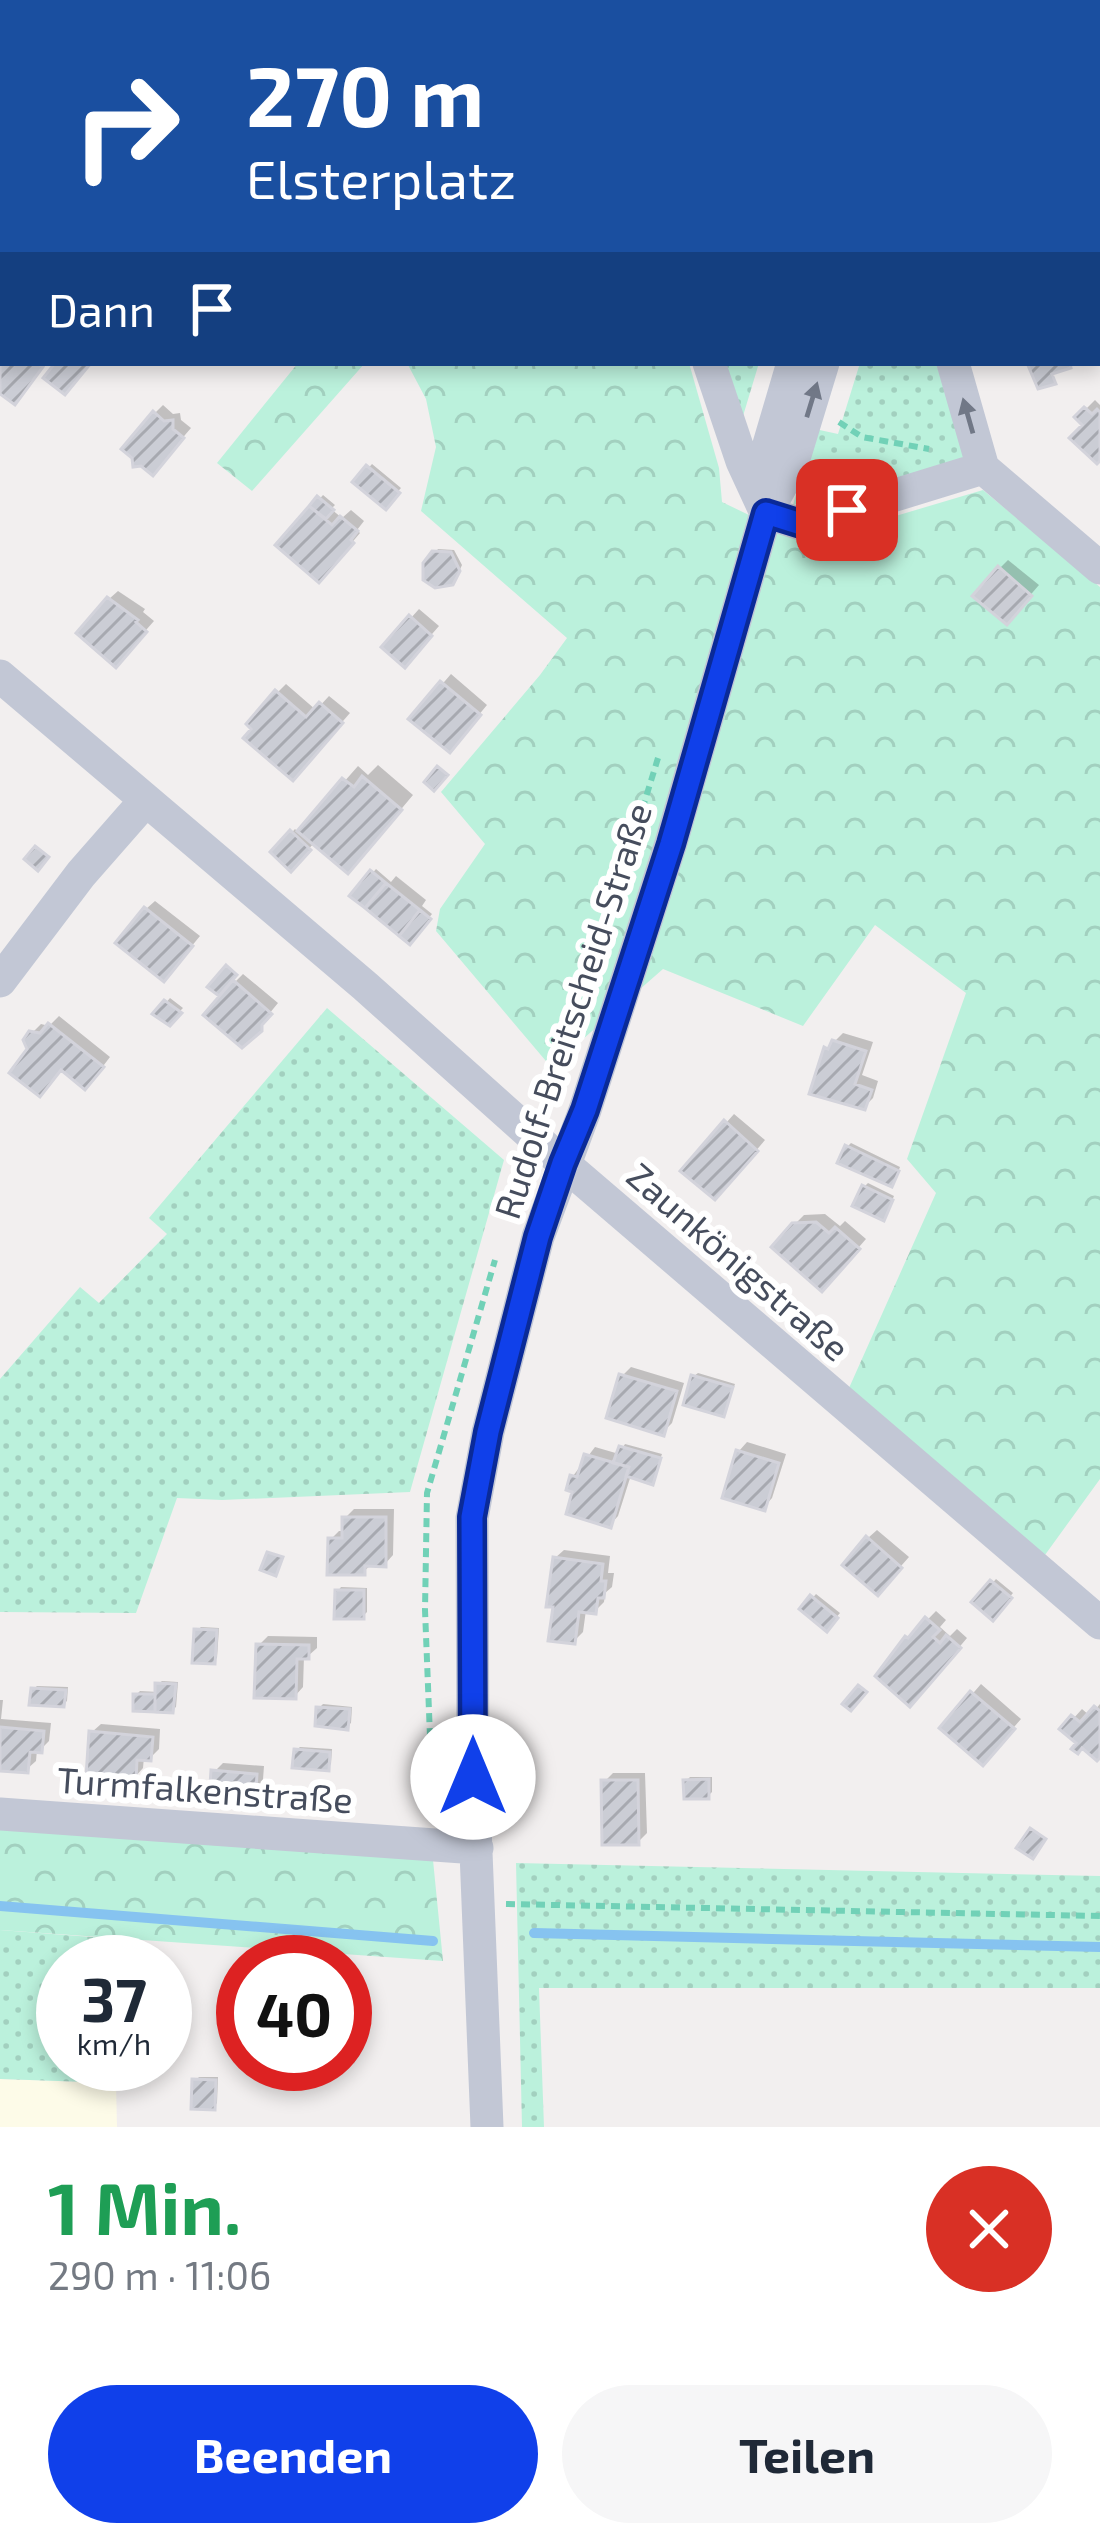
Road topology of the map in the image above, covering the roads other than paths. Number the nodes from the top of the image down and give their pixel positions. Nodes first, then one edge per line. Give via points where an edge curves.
1 (711, 366) edge
2 (792, 366) edge
3 (822, 366) edge
4 (954, 366) edge
5 (983, 468) junction
6 (766, 513) junction
7 (1100, 568) edge
8 (0, 676) edge
9 (145, 801) junction
10 (0, 981) edge
11 (563, 1163) junction
12 (1100, 1623) edge
13 (0, 1814) edge
14 (477, 1849) junction
15 (488, 2127) edge

1 - 6 street
2 - 6 street, Rudolf-Breitscheid-Straße via 765,458
6 -> 3 street, Rudolf-Breitscheid-Straße via 790,468
5 -> 4 street
5 - 6 street via 801,524
5 - 7 street
6 - 11 street, Rudolf-Breitscheid-Straße via 671,844
8 - 9 street, Zaunkönigstraße
9 - 10 street
9 - 11 street, Zaunkönigstraße
11 - 12 street, Zaunkönigstraße
11 - 14 street, Rudolf-Breitscheid-Straße via 472,1517
13 - 14 street, Turmfalkenstraße
14 - 15 street, Rudolf-Breitscheid-Straße

